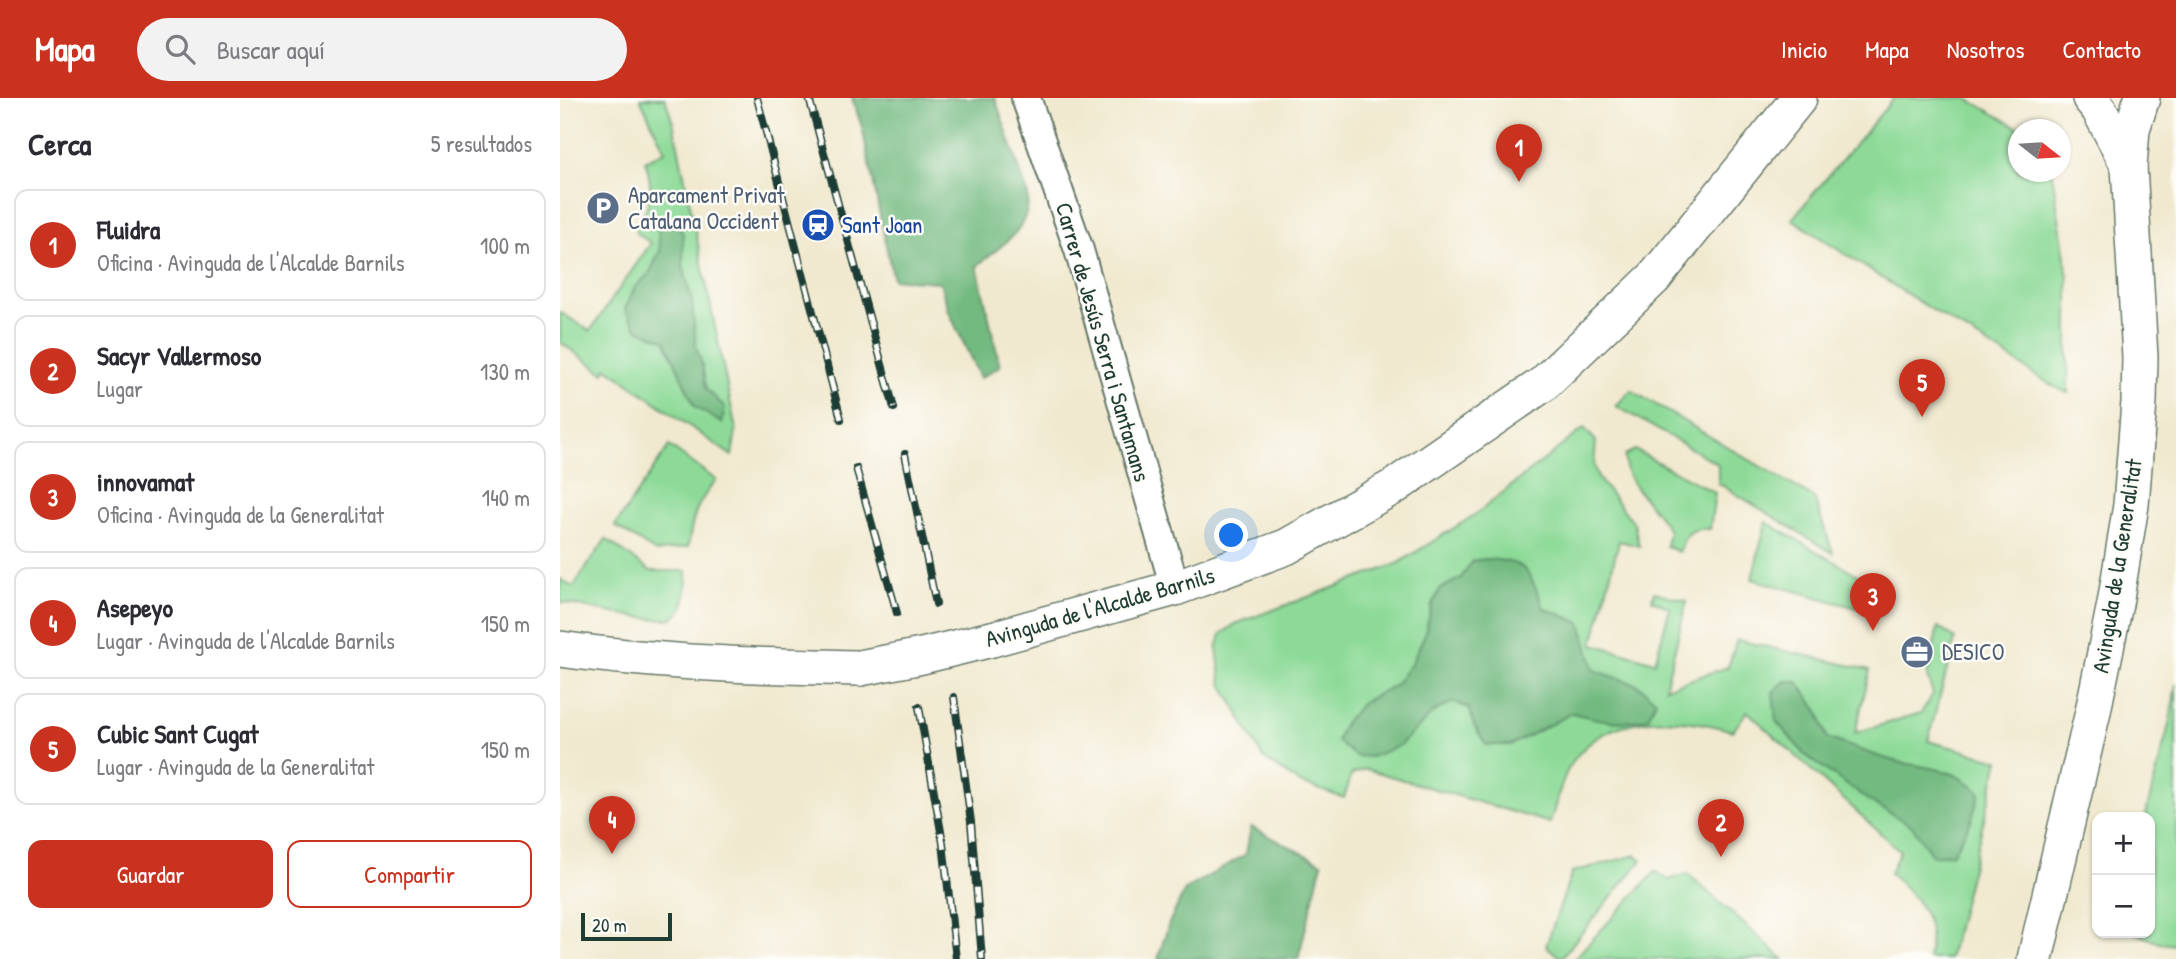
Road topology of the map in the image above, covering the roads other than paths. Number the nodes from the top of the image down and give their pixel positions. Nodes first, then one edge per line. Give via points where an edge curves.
1 (1026, 98) edge
2 (1799, 98) edge
3 (2090, 98) edge
4 (2142, 98) edge
5 (2129, 166) junction
6 (1175, 588) junction
7 (560, 649) edge
8 (2035, 959) edge

1 - 6 street, Carrer de Jesús Serra i Santamans via 1079,250
2 - 6 street, Avinguda de l'Alcalde Barnils via 1654,278 1543,384 1395,486 1286,548
3 - 5 street, Avinguda de la Generalitat
4 - 5 street, Avinguda de la Generalitat via 2132,129
5 - 8 street, Avinguda de la Generalitat via 2140,357 2131,505 2092,716
6 - 7 street, Avinguda de l'Alcalde Barnils, bridge via 992,639 860,668 641,659

